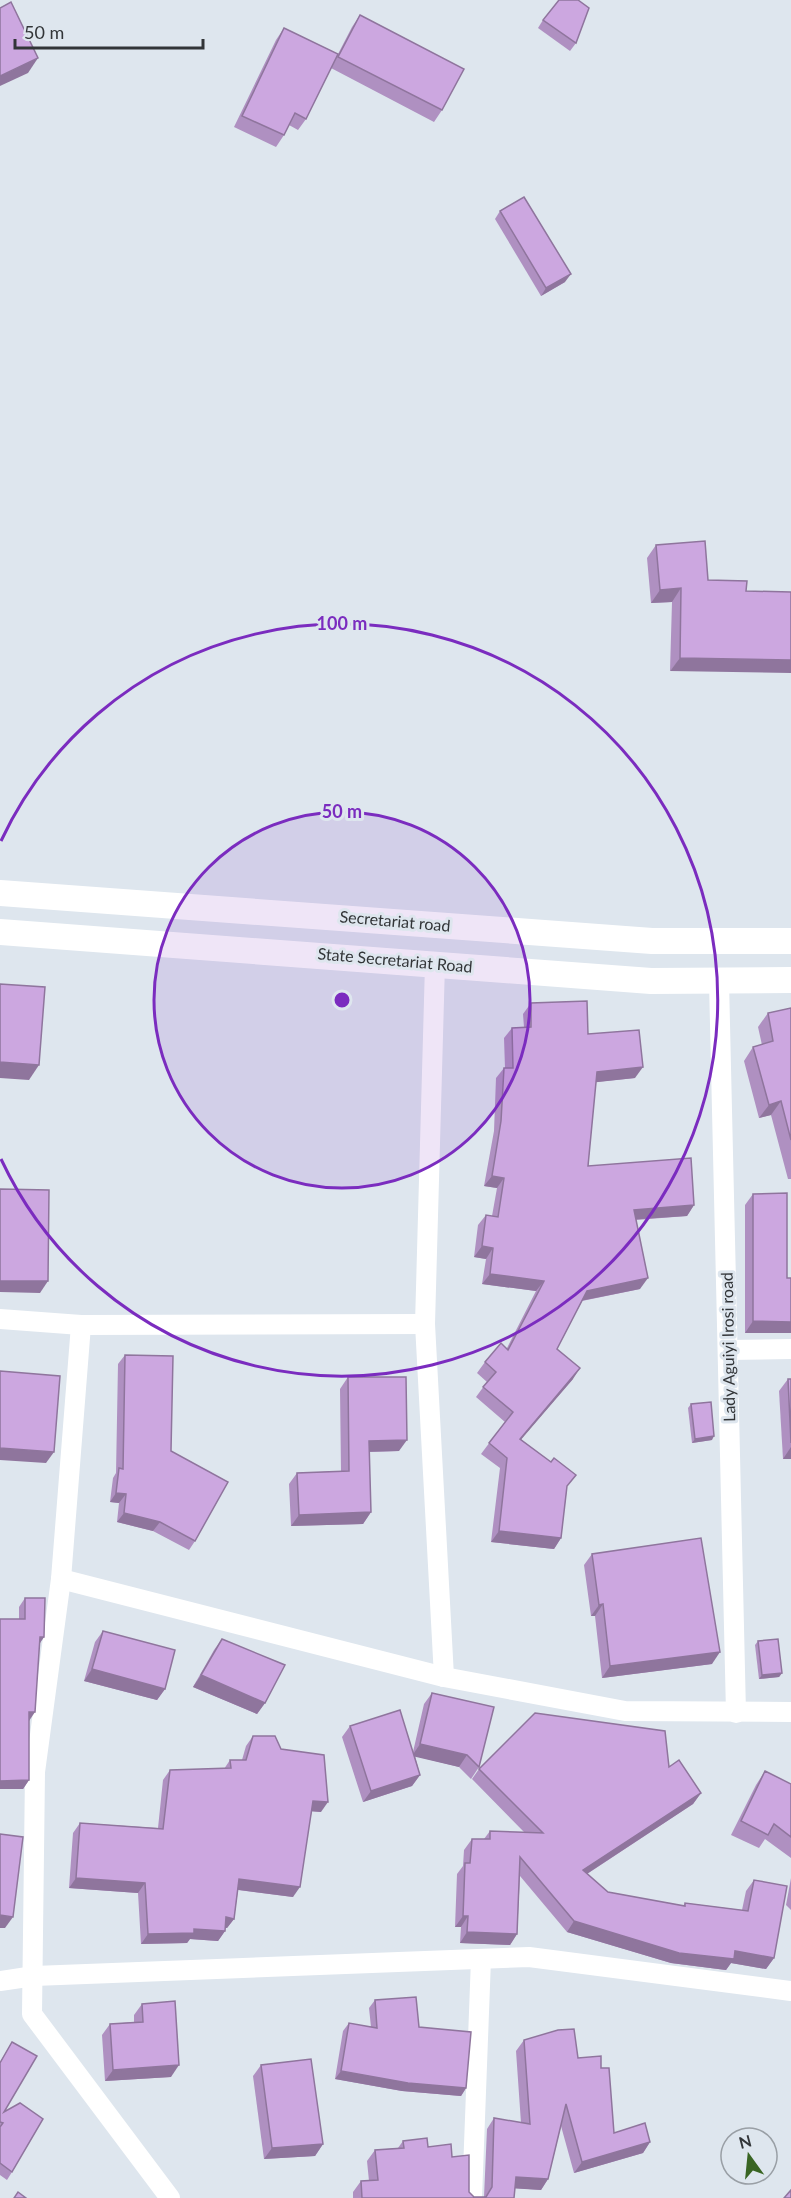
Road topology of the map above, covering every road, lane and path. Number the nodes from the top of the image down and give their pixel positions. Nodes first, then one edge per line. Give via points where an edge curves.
1 (0, 893) edge
2 (0, 932) edge
3 (791, 941) edge
4 (435, 964) junction
5 (791, 980) edge
6 (719, 981) junction
7 (0, 1319) edge
8 (425, 1324) junction
9 (81, 1325) junction
10 (791, 1349) edge
11 (728, 1350) junction
12 (61, 1579) junction
13 (444, 1677) junction
14 (791, 1712) edge
15 (736, 1713) junction
16 (481, 1959) junction
17 (34, 1976) junction
18 (0, 1981) edge
19 (791, 1991) edge
20 (170, 2198) edge
21 (472, 2198) edge

1 - 3 street, Secretariat road via 652,941
2 - 4 street, State Secretariat Road
4 - 6 street, State Secretariat Road via 651,981
4 - 8 street
5 - 6 street, State Secretariat Road
6 - 11 street, Lady Aguiyi Irosi road
7 - 9 street
8 - 9 street
8 - 13 street
9 - 12 street
10 - 11 street
11 - 15 street, Lady Aguiyi Irosi road
12 - 13 street
12 - 17 street via 35,1772
13 - 15 street via 625,1711
14 - 15 street
16 - 17 street
16 - 19 street via 529,1957
16 - 21 street
17 - 18 street
17 - 20 street via 32,2014

